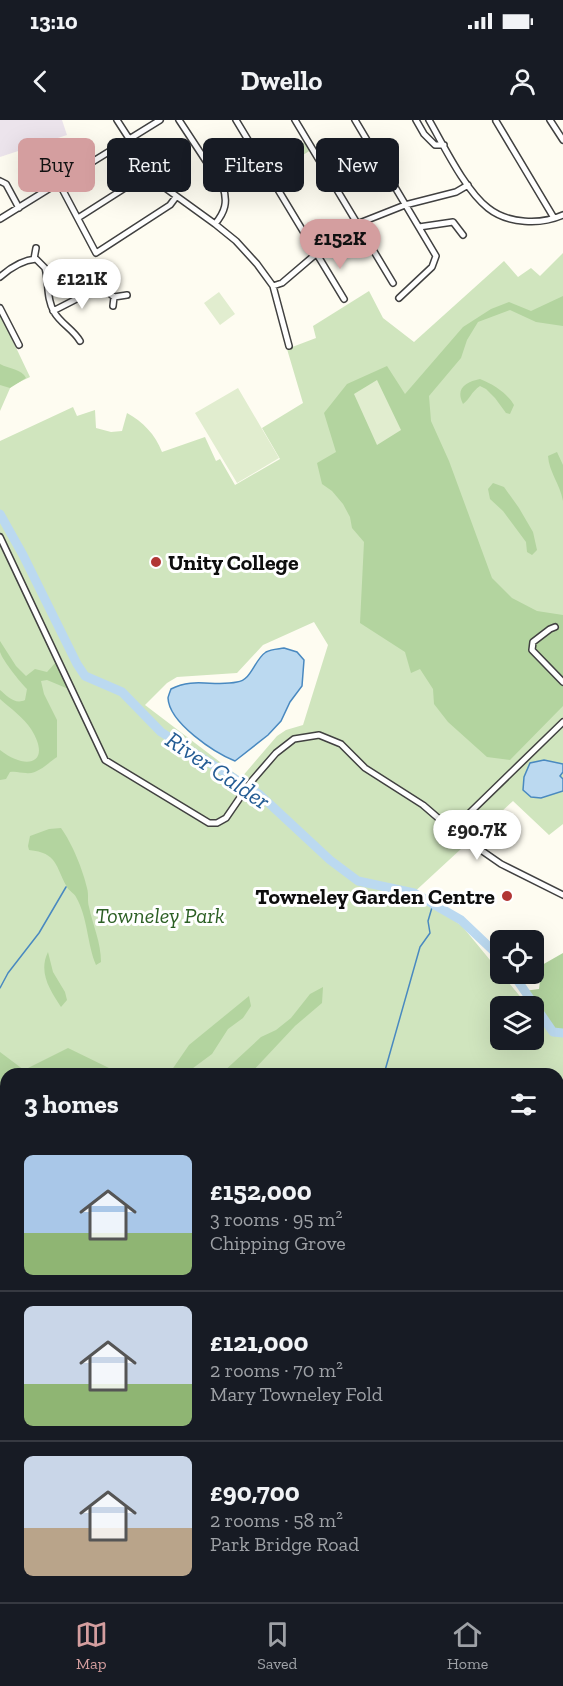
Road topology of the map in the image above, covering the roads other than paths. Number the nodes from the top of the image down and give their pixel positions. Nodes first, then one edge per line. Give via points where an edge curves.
1 (117, 120) edge
2 (160, 120) edge
3 (179, 120) edge
4 (236, 120) edge
5 (295, 120) edge
6 (355, 120) edge
7 (416, 120) edge
8 (429, 120) edge
9 (550, 120) edge
10 (496, 121) edge
11 (128, 138) edge
12 (131, 138) edge
13 (563, 140) edge
14 (444, 145) junction
15 (7, 175) dead end
16 (1, 182) edge
17 (468, 185) junction
18 (45, 192) edge
19 (64, 192) edge
20 (119, 192) edge
21 (170, 192) edge
22 (176, 197) junction
23 (405, 205) junction
24 (19, 208) junction
25 (563, 215) edge
26 (78, 218) junction
27 (554, 218) junction
28 (0, 219) edge
29 (215, 224) junction
30 (357, 224) junction
31 (419, 227) junction
32 (464, 235) dead end
33 (36, 248) dead end
34 (316, 254) junction
35 (34, 259) junction
36 (0, 277) edge
37 (104, 279) dead end
38 (393, 284) dead end
39 (273, 286) junction
40 (103, 288) junction
41 (127, 295) dead end
42 (114, 297) junction
43 (399, 298) dead end
44 (344, 299) dead end
45 (113, 306) dead end
46 (0, 308) edge
47 (53, 311) junction
48 (64, 324) junction
49 (58, 330) dead end
50 (22, 334) dead end
51 (15, 337) junction
52 (80, 341) dead end
53 (19, 345) dead end
54 (290, 346) dead end
55 (0, 537) edge
56 (555, 627) dead end
57 (563, 682) edge
58 (563, 723) edge
59 (452, 830) junction
60 (563, 894) edge

1 - 11 street
2 - 12 street
3 - 29 street via 226,195 224,211
4 - 34 street
5 - 30 street
6 - 23 street
7 - 14 street via 435,145
8 - 14 street
9 - 13 street
10 - 27 street
14 - 17 street
15 - 16 street
16 - 24 street
17 - 23 street via 456,192
17 - 27 street via 487,208 499,215 521,221
18 - 24 street
19 - 26 street
20 - 26 street
21 - 22 street
22 - 26 street via 170,205 96,253
22 - 29 street
23 - 30 street
23 - 31 street
24 - 28 street
25 - 27 street
29 - 39 street via 236,241
30 - 34 street
30 - 38 street
31 - 32 street via 453,222
31 - 43 street via 434,250 435,261
33 - 35 street
34 - 39 street
34 - 44 street
35 - 36 street via 10,268
35 - 47 street via 45,268
37 - 40 street
39 - 54 street
40 - 42 street
40 - 47 street
41 - 42 street
42 - 45 street
46 - 51 street
47 - 48 street
48 - 49 street
48 - 52 street
50 - 51 street
51 - 53 street
55 - 59 street via 105,760 209,823 217,823 226,818 276,753 294,739 319,735 341,744 365,768
56 - 57 street via 533,642 532,650
58 - 59 street
59 - 60 street via 514,871

